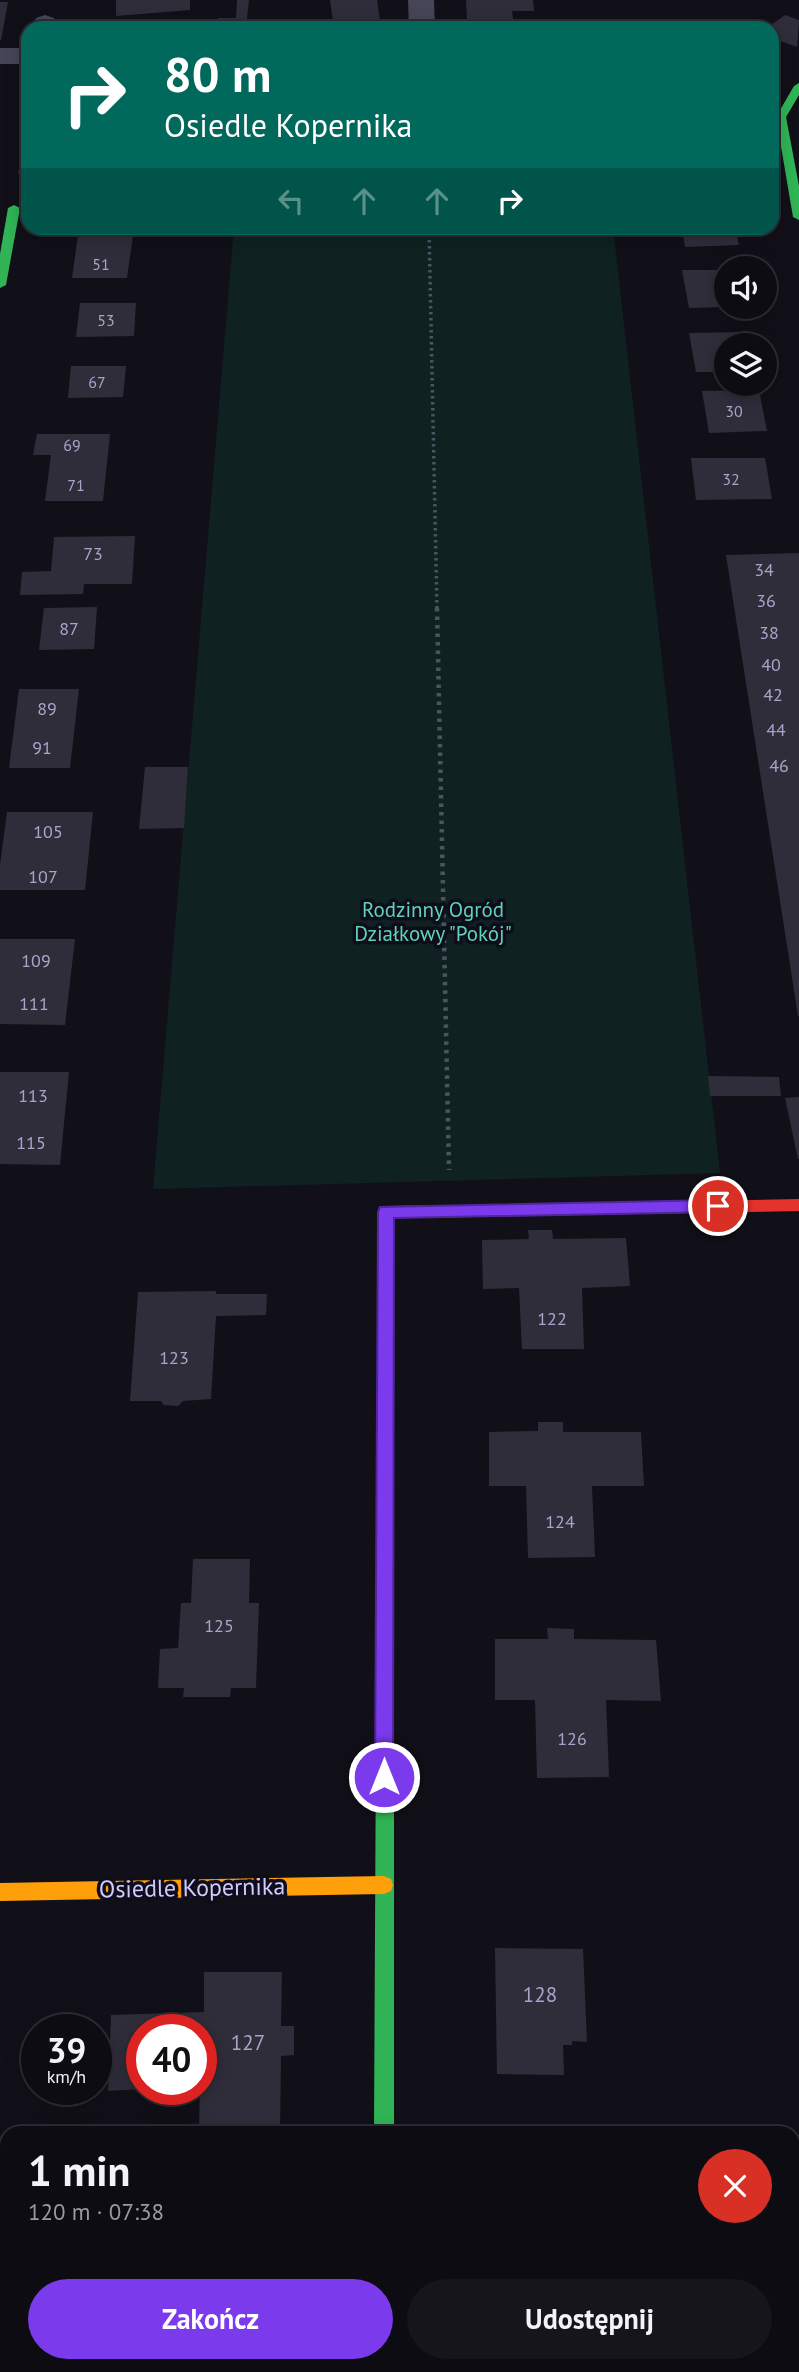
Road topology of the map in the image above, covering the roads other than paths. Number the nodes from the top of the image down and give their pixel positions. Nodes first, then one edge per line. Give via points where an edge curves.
1 (421, 0) edge
2 (422, 21) edge
3 (0, 56) edge
4 (21, 56) edge
5 (799, 86) edge
6 (14, 208) road end
7 (799, 217) edge
8 (4, 243) edge
9 (0, 285) edge
10 (799, 1205) edge
11 (384, 1885) junction
12 (0, 1892) edge
13 (384, 2126) edge

1 - 2 street
3 - 4 street
5 - 7 street via 781,117
6 - 8 street
8 - 9 street
10 - 11 street via 386,1212
11 - 12 street, Osiedle Kopernika
11 - 13 street

